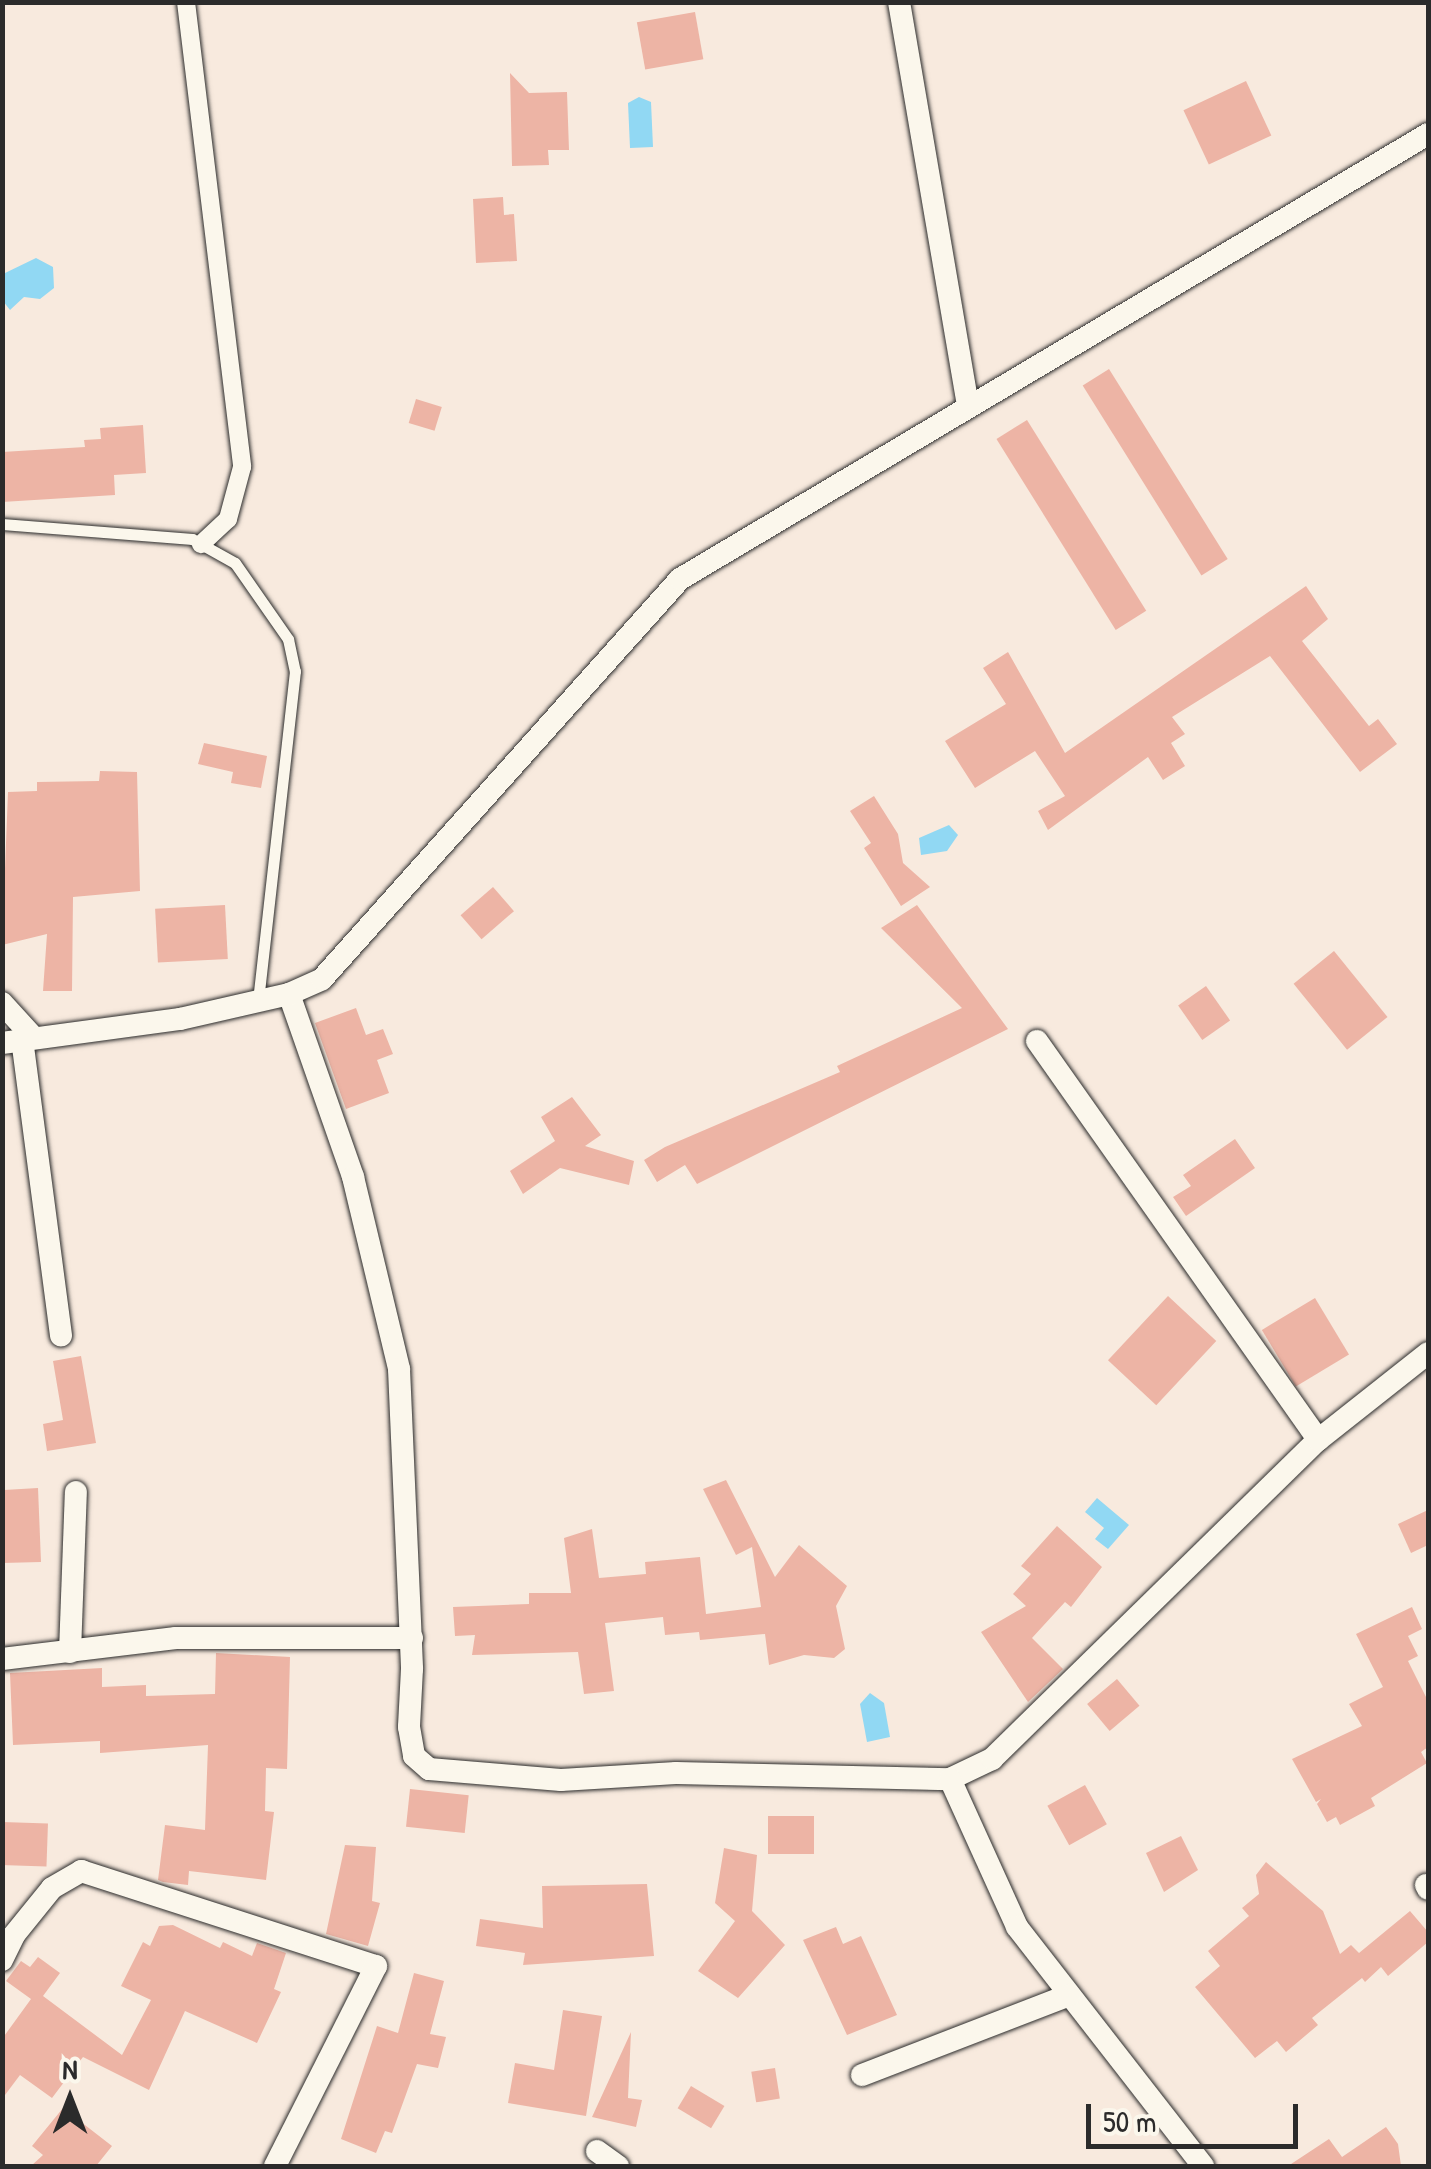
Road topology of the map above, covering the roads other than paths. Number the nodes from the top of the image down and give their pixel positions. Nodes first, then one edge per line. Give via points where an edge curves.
1 (186, 2) edge
2 (899, 2) edge
3 (1428, 134) edge
4 (968, 406) junction
5 (2, 524) edge
6 (201, 544) junction
7 (289, 994) junction
8 (258, 1002) junction
9 (2, 1003) edge
10 (19, 1040) edge
11 (1037, 1041) dead end
12 (61, 1335) dead end
13 (1428, 1353) edge
14 (1318, 1440) junction
15 (76, 1492) dead end
16 (412, 1638) junction
17 (70, 1652) junction
18 (2, 1659) edge
19 (950, 1780) junction
20 (2, 1960) edge
21 (1068, 1995) junction
22 (862, 2076) dead end
23 (597, 2150) dead end
24 (275, 2166) edge
25 (618, 2166) edge
26 (1203, 2166) edge

1 - 6 street via 242,467 228,519
2 - 4 street
3 - 4 street
4 - 7 street via 680,579 322,979
5 - 6 lane
6 - 8 lane via 235,563 266,602 288,639 295,671
7 - 8 street
7 - 16 street via 353,1178 399,1369
8 - 10 street via 116,1031
9 - 10 street
10 - 12 street
11 - 14 street
13 - 14 street
14 - 19 street via 992,1759
15 - 17 street
16 - 17 street via 176,1638
16 - 19 street via 409,1726 414,1756 429,1768 562,1780 676,1773
17 - 18 street
19 - 21 street via 1017,1927
20 - 24 street via 52,1888 81,1872 376,1966
21 - 22 street
21 - 26 street
23 - 25 street

